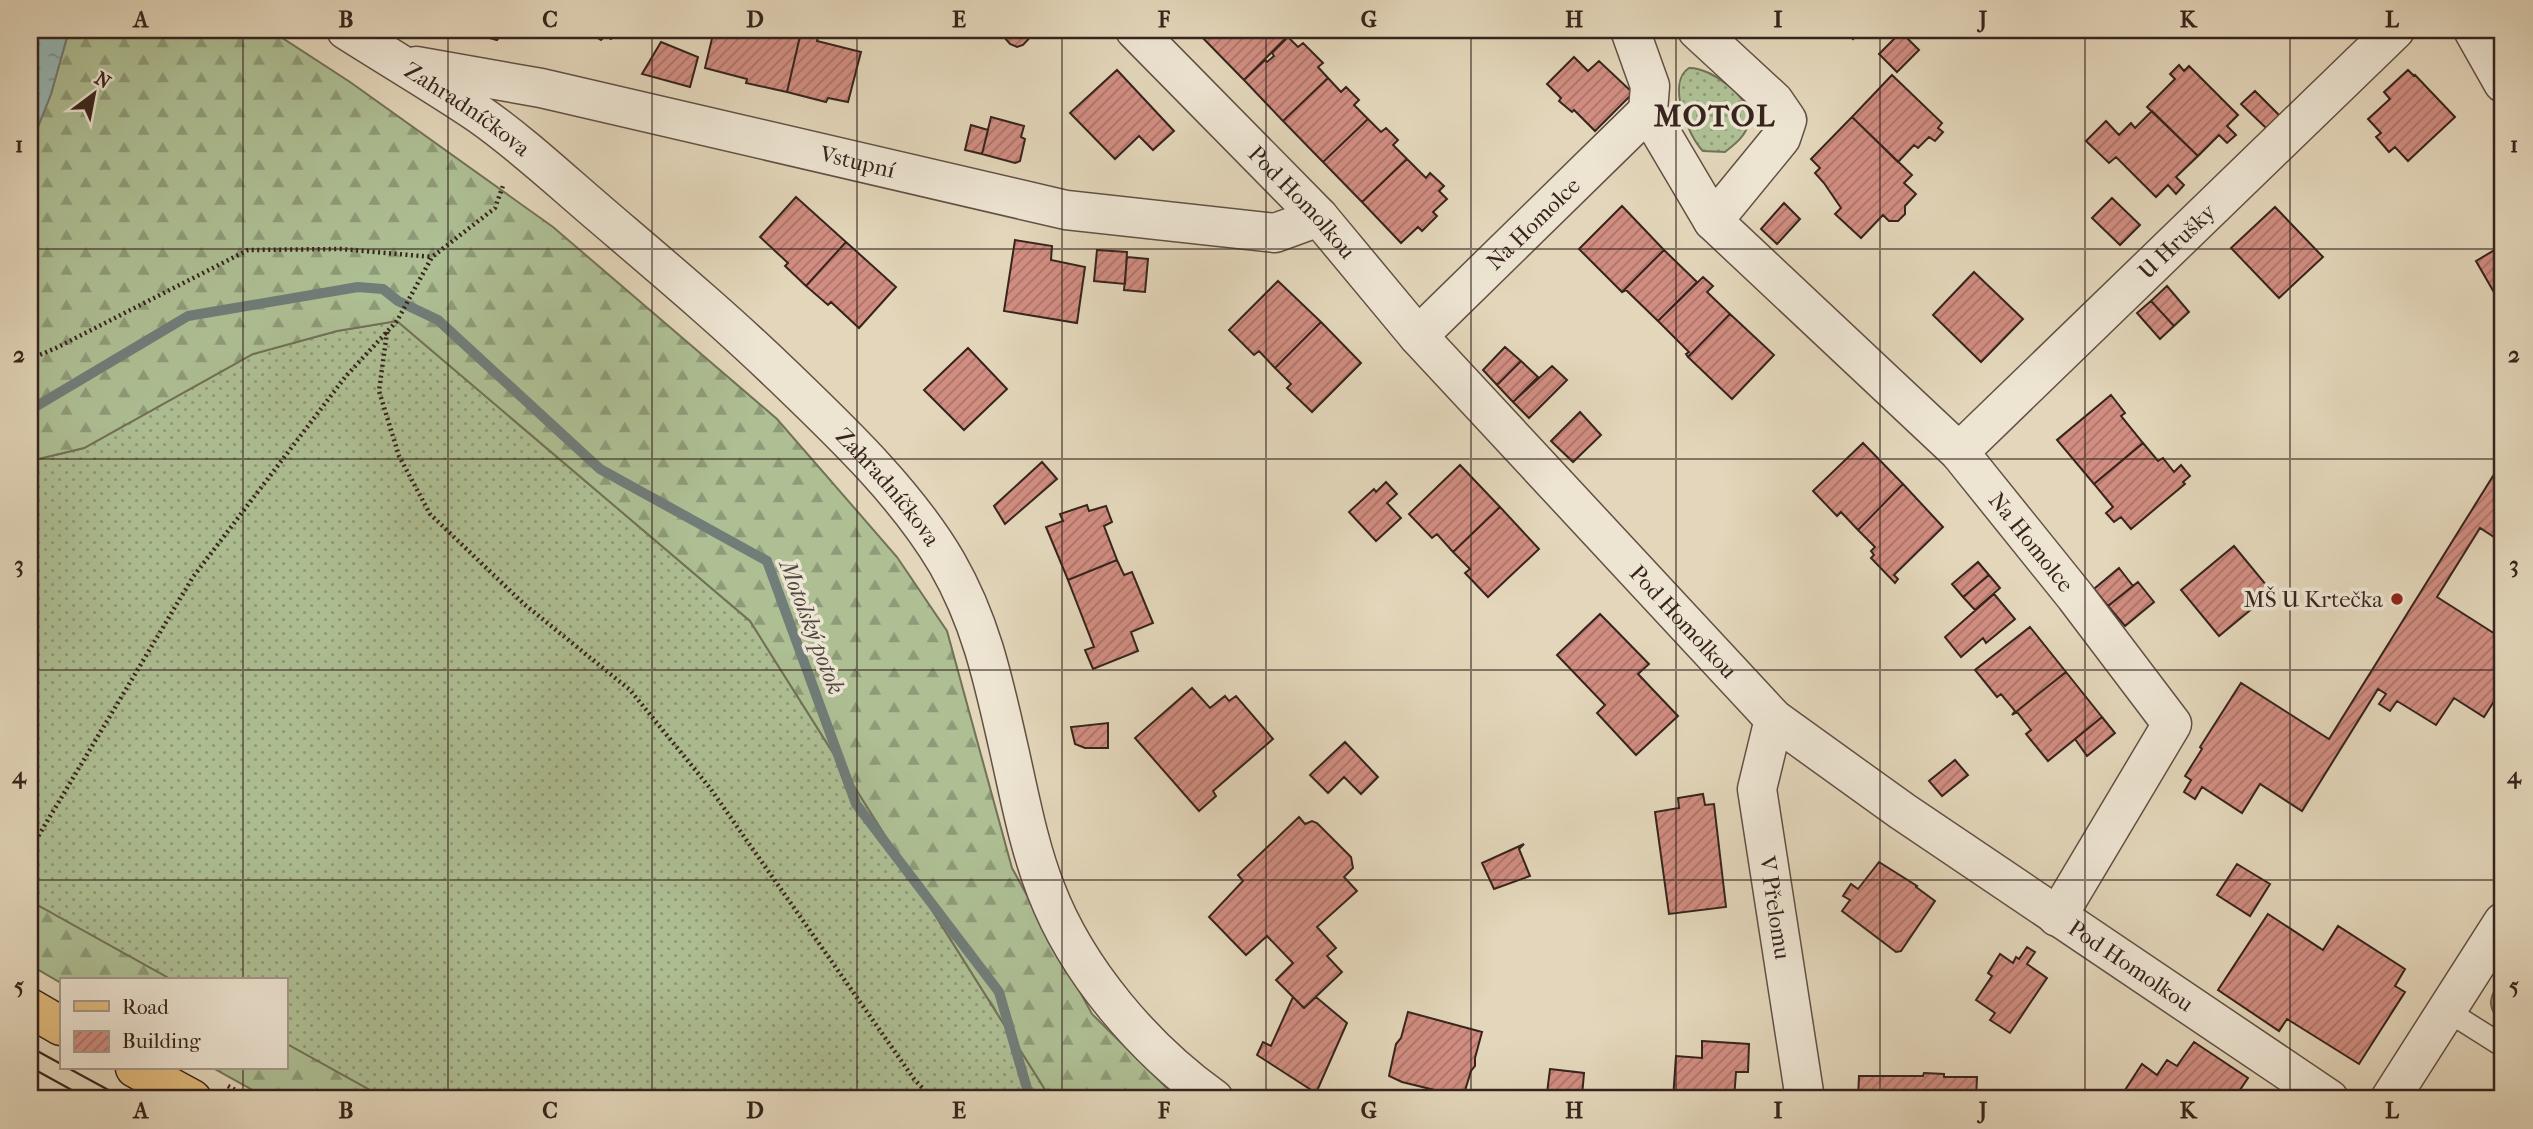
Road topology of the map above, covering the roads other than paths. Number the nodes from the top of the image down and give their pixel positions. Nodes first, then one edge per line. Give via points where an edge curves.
1 (346, 30) edge
2 (1135, 30) edge
3 (1630, 30) edge
4 (1697, 30) edge
5 (2395, 30) edge
6 (2473, 30) edge
7 (396, 62) junction
8 (2503, 83) edge
9 (1648, 111) junction
10 (1319, 217) junction
11 (1713, 221) junction
12 (1418, 335) junction
13 (1959, 452) junction
14 (1774, 719) junction
15 (2057, 917) junction
16 (2503, 922) edge
17 (30, 1008) edge
18 (2445, 1010) junction
19 (60, 1025) edge
20 (2503, 1046) edge
21 (139, 1070) edge
22 (2313, 1095) edge
23 (192, 1099) edge
24 (1214, 1099) edge
25 (1805, 1099) edge
26 (2390, 1099) edge

1 - 7 street, Zahradníčkova
2 - 10 street, Pod Homolkou
3 - 9 street, Na Homolce via 1650,86
4 - 11 street via 1774,101 1787,120 1781,138
5 - 13 street, U Hrušky
6 - 8 street
7 - 10 street, Vstupní via 541,88 1066,210 1275,233
7 - 24 street, Zahradníčkova via 480,115 741,335 815,406 920,523 967,600 984,645 1029,835 1046,890 1074,948 1123,1016
9 - 11 street, Na Homolce
9 - 12 street, Na Homolce
10 - 12 street, Pod Homolkou
11 - 13 street, Na Homolce
12 - 14 street, Pod Homolkou
13 - 15 street, Na Homolce via 2172,724
14 - 15 street, Pod Homolkou
14 - 25 street, V Přelomu via 1757,789
15 - 22 street, Pod Homolkou
16 - 18 street
17 - 19 main road
18 - 20 lane
18 - 26 street
21 - 23 main road

